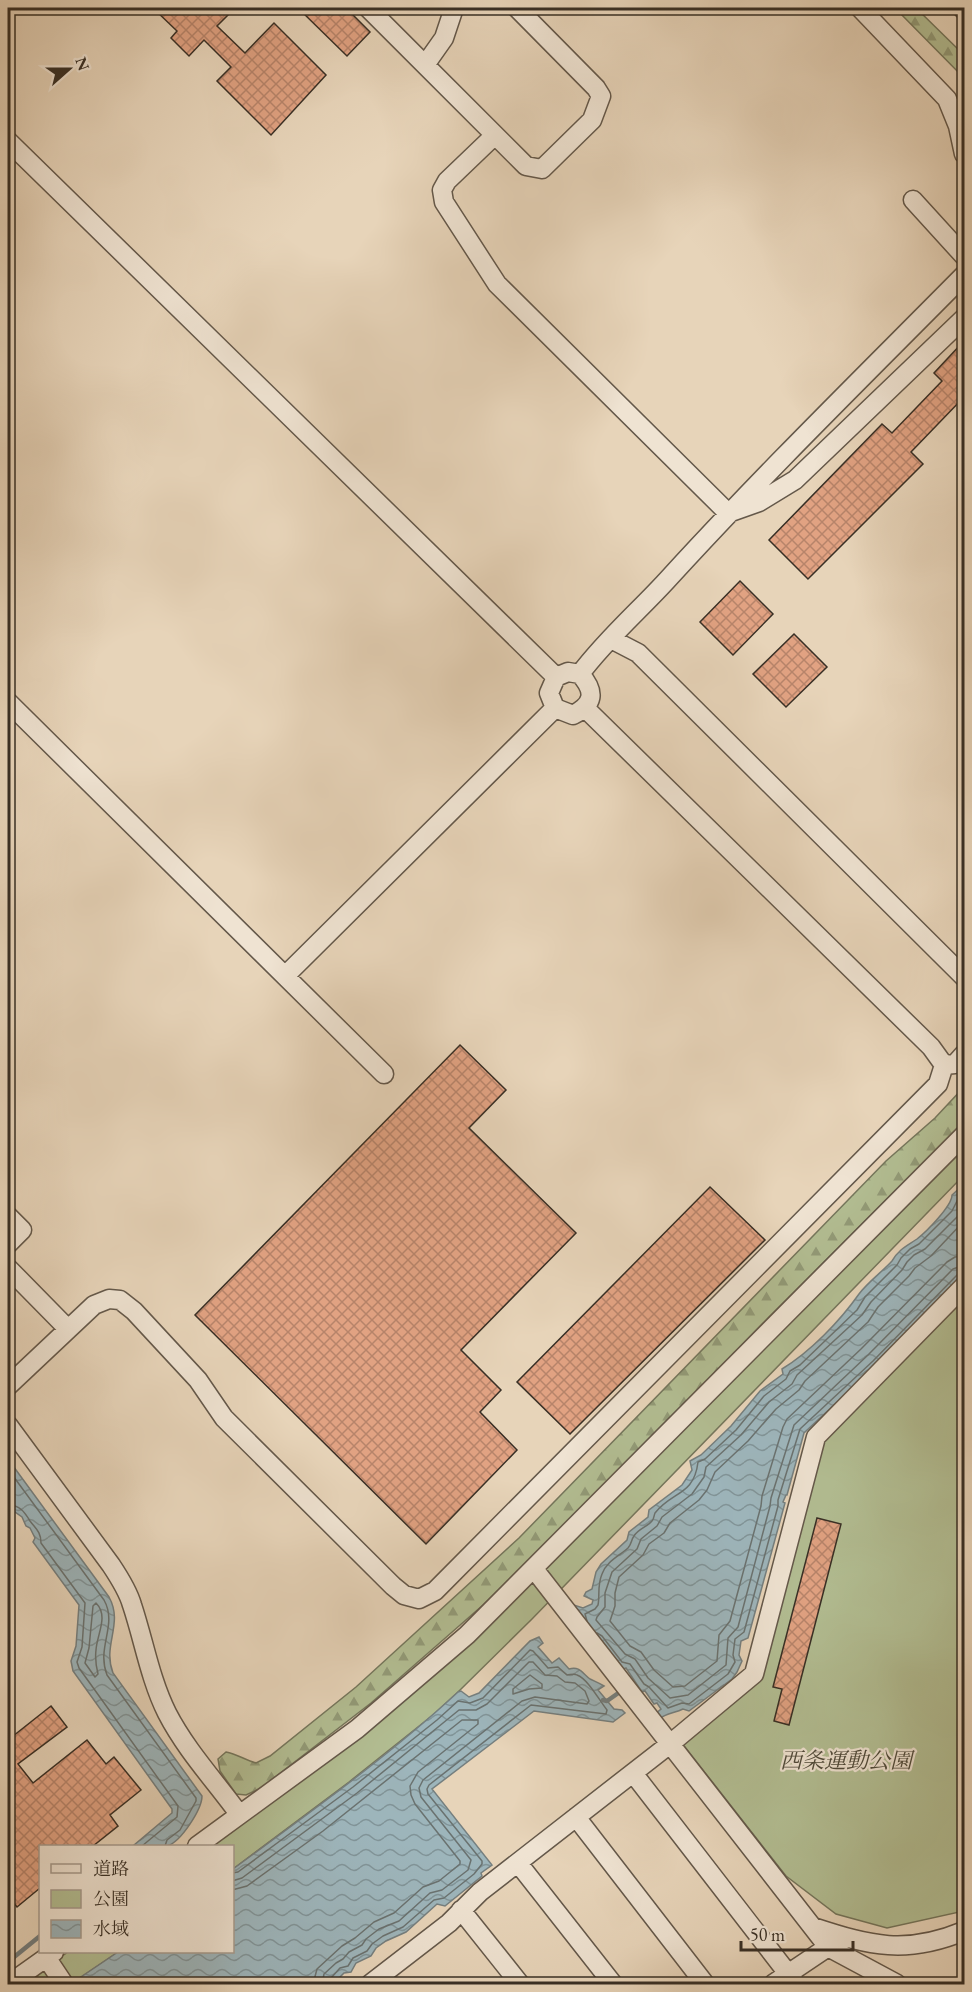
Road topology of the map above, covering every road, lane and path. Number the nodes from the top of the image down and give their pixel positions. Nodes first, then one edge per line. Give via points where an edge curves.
1 (368, 8) edge
2 (454, 8) edge
3 (517, 8) edge
4 (860, 8) edge
5 (425, 64) junction
6 (495, 135) junction
7 (8, 141) edge
8 (964, 154) edge
9 (913, 200) dead end
10 (964, 256) edge
11 (964, 275) edge
12 (964, 318) edge
13 (728, 513) junction
14 (611, 639) junction
15 (580, 674) junction
16 (556, 677) junction
17 (8, 702) edge
18 (555, 708) junction
19 (585, 708) junction
20 (285, 976) junction
21 (964, 977) edge
22 (964, 1054) edge
23 (944, 1065) junction
24 (384, 1074) dead end
25 (964, 1135) edge
26 (8, 1216) edge
27 (8, 1244) edge
28 (8, 1268) edge
29 (964, 1286) edge
30 (69, 1329) junction
31 (8, 1386) edge
32 (8, 1425) edge
33 (534, 1569) junction
34 (670, 1744) junction
35 (633, 1773) junction
36 (239, 1814) junction
37 (576, 1817) junction
38 (198, 1845) edge
39 (518, 1863) junction
40 (461, 1910) junction
41 (813, 1927) junction
42 (964, 1931) edge
43 (828, 1947) junction
44 (50, 1954) edge
45 (785, 1981) edge
46 (9, 1984) edge
47 (64, 1984) edge
48 (370, 1984) edge
49 (520, 1984) edge
50 (613, 1984) edge
51 (705, 1984) edge
52 (897, 1984) edge

1 - 5 street
2 - 5 street via 439,48
3 - 6 street via 601,96 592,120 542,170 526,166
4 - 8 street via 947,99
5 - 6 street
6 - 13 street via 447,181 442,190 444,202 497,284
7 - 16 street
9 - 10 street
11 - 13 street
12 - 13 street via 795,480 759,502
13 - 14 street
14 - 15 street
14 - 21 street via 638,653
15 - 16 street via 568,672
15 - 19 street via 590,685 591,699
16 - 18 street via 549,693
17 - 20 street
18 - 19 street via 573,715
18 - 20 street
19 - 23 street via 931,1047
20 - 24 street
22 - 23 street via 955,1064
23 - 30 street via 938,1084 435,1591 419,1599 404,1595 393,1586 224,1418 198,1380 120,1300 109,1299 94,1305
25 - 33 street
26 - 27 street via 22,1230
28 - 30 street
29 - 34 street via 816,1437 754,1674
30 - 31 street
32 - 36 street via 123,1585 167,1714
33 - 34 street
33 - 36 street via 467,1635 357,1730
34 - 35 street
34 - 41 street
35 - 37 street
35 - 45 street
36 - 38 street
37 - 39 street
37 - 51 street
39 - 40 street
39 - 50 street
40 - 48 street
40 - 49 street
41 - 42 street via 880,1946 908,1947
41 - 43 street
43 - 45 street
43 - 52 street
44 - 46 street
44 - 47 street

